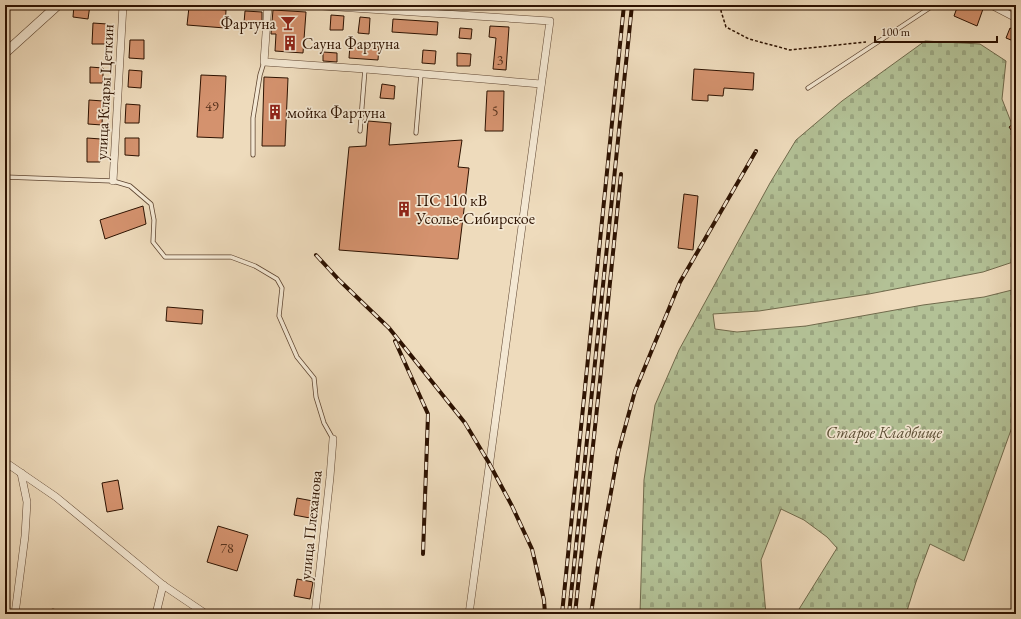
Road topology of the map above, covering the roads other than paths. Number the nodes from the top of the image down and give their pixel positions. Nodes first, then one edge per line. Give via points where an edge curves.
1 (58, 5) edge
2 (123, 5) edge
3 (268, 5) edge
4 (307, 5) edge
5 (934, 5) edge
6 (991, 5) edge
7 (1016, 18) edge
8 (5, 53) edge
9 (264, 62) junction
10 (365, 69) junction
11 (421, 74) junction
12 (541, 84) junction
13 (808, 88) dead end
14 (360, 131) dead end
15 (416, 133) dead end
16 (253, 155) dead end
17 (5, 177) edge
18 (113, 181) junction
19 (333, 440) joint
20 (5, 462) edge
21 (21, 474) junction
22 (163, 585) junction
23 (15, 614) edge
24 (156, 614) edge
25 (206, 614) edge
26 (316, 614) edge
27 (469, 614) edge

1 - 8 street
2 - 18 street, улица Клары Цеткин
3 - 9 street
4 - 12 street via 550,21
5 - 13 lane
6 - 7 street
9 - 10 street
9 - 16 lane via 253,118
10 - 11 street
10 - 14 lane
11 - 12 street
11 - 15 lane
12 - 27 street
17 - 18 lane
18 - 19 lane via 130,186 151,204 154,220 153,242 165,257 231,258 255,266 277,279 282,288 279,316 296,357 314,378 316,397 324,423
19 - 26 street, улица Плеханова
20 - 21 street
21 - 22 street via 56,497
21 - 23 street via 27,502
22 - 24 street
22 - 25 street

